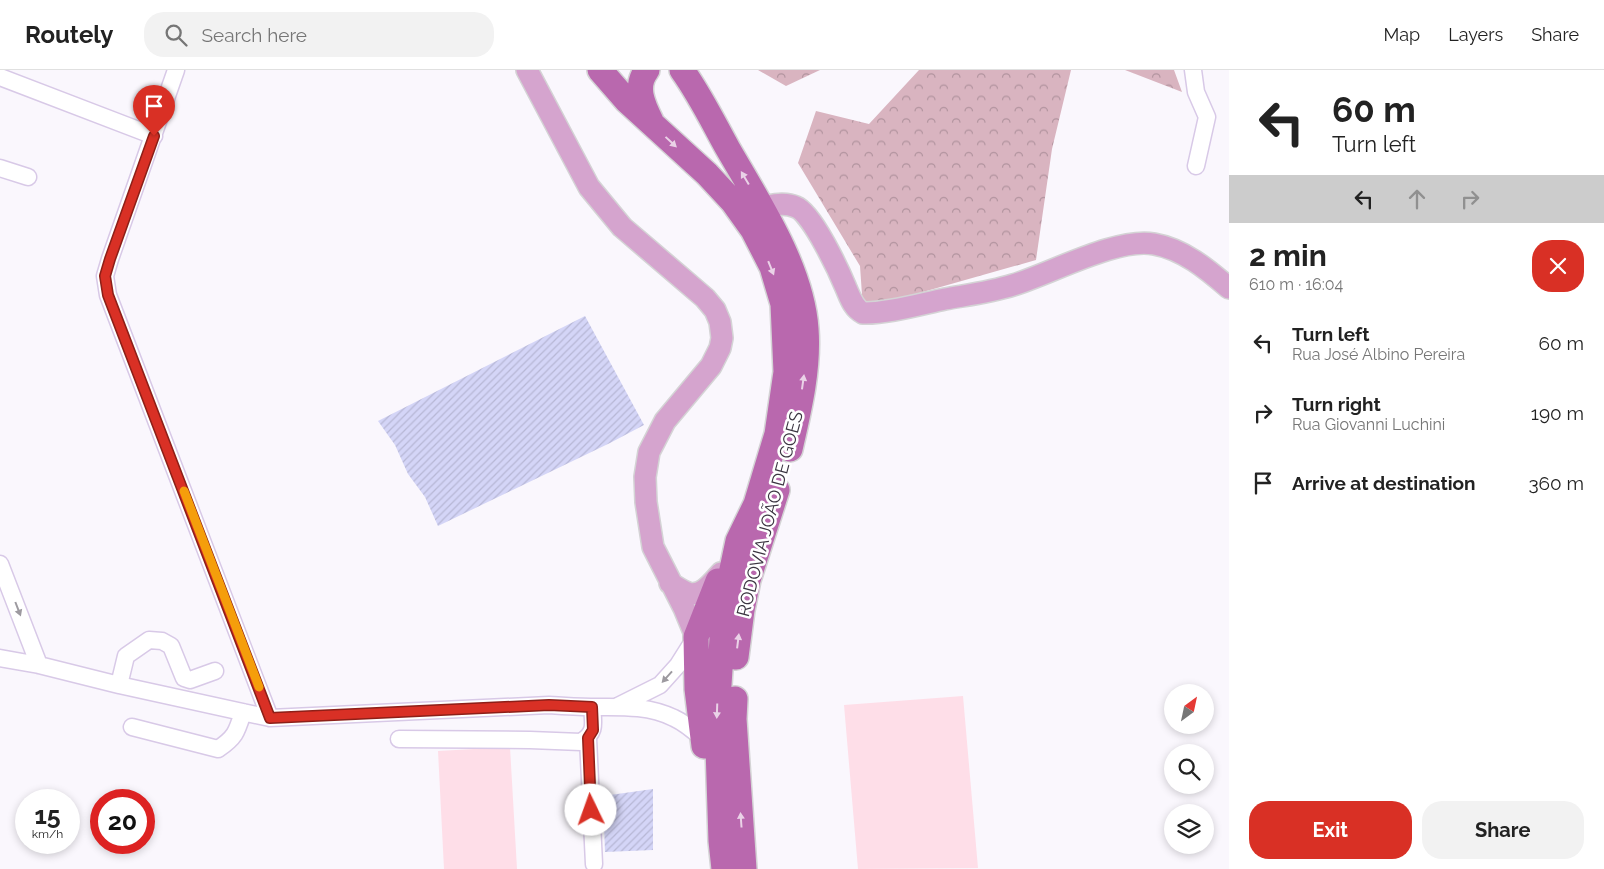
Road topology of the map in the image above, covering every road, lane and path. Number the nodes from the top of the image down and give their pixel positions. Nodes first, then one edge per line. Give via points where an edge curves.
1 (176, 70) edge
2 (527, 70) edge
3 (600, 70) edge
4 (647, 70) edge
5 (663, 70) edge
6 (682, 70) edge
7 (1192, 70) edge
8 (0, 77) edge
9 (711, 118) junction
10 (653, 125) junction
11 (154, 136) junction
12 (1196, 166) dead end
13 (0, 168) edge
14 (28, 176) dead end
15 (762, 207) junction
16 (1229, 288) edge
17 (738, 541) junction
18 (0, 564) edge
19 (722, 571) junction
20 (670, 582) junction
21 (696, 637) junction
22 (0, 658) edge
23 (39, 665) junction
24 (215, 671) dead end
25 (119, 685) junction
26 (618, 706) junction
27 (592, 707) junction
28 (244, 712) junction
29 (270, 718) junction
30 (132, 727) dead end
31 (588, 738) junction
32 (702, 738) junction
33 (399, 739) dead end
34 (721, 841) junction
35 (594, 864) dead end
36 (724, 869) edge
37 (744, 869) edge

1 - 11 street
2 - 20 main road via 590,187 622,227 705,298 720,322 720,348 711,366 665,421 649,452 646,502 653,547
3 - 10 highway, RODOVIA JOÃO DE GOES
4 - 10 highway via 640,83 640,94
5 - 9 highway via 685,87
6 - 9 highway, RODOVIA JOÃO DE GOES
7 - 12 street via 1196,92 1207,117
8 - 11 street
15 -> 9 highway, RODOVIA JOÃO DE GOES
10 -> 17 highway, RODOVIA JOÃO DE GOES via 707,174 753,230 772,267 783,304 786,372 777,434 756,504
11 - 29 street via 105,276 108,295
13 - 14 street
15 - 16 main road via 784,203 802,210 838,269 855,307 862,313 1012,286 1113,248 1133,244 1172,248
37 -> 15 highway, RODOVIA JOÃO DE GOES via 734,719 742,610 748,580 790,451 806,357 806,328 800,296
17 - 19 highway
17 -> 34 highway, RODOVIA JOÃO DE GOES via 724,607 720,655 717,716
18 -> 23 street
19 - 20 main road via 700,593 688,593
19 - 21 highway
20 - 21 main road
21 -> 26 street via 660,685
21 - 32 highway
22 - 23 street
23 - 25 street
24 - 25 street via 190,680 184,678 171,646 162,641 148,640 126,656
25 - 28 street
26 - 27 street
26 - 32 street via 654,710 674,718
27 - 29 street via 549,705
27 - 31 street via 593,730
28 - 29 street
28 - 30 street via 235,734 218,749
31 - 33 street via 581,742
31 - 35 street
32 - 34 highway
34 - 36 highway, RODOVIA JOÃO DE GOES

